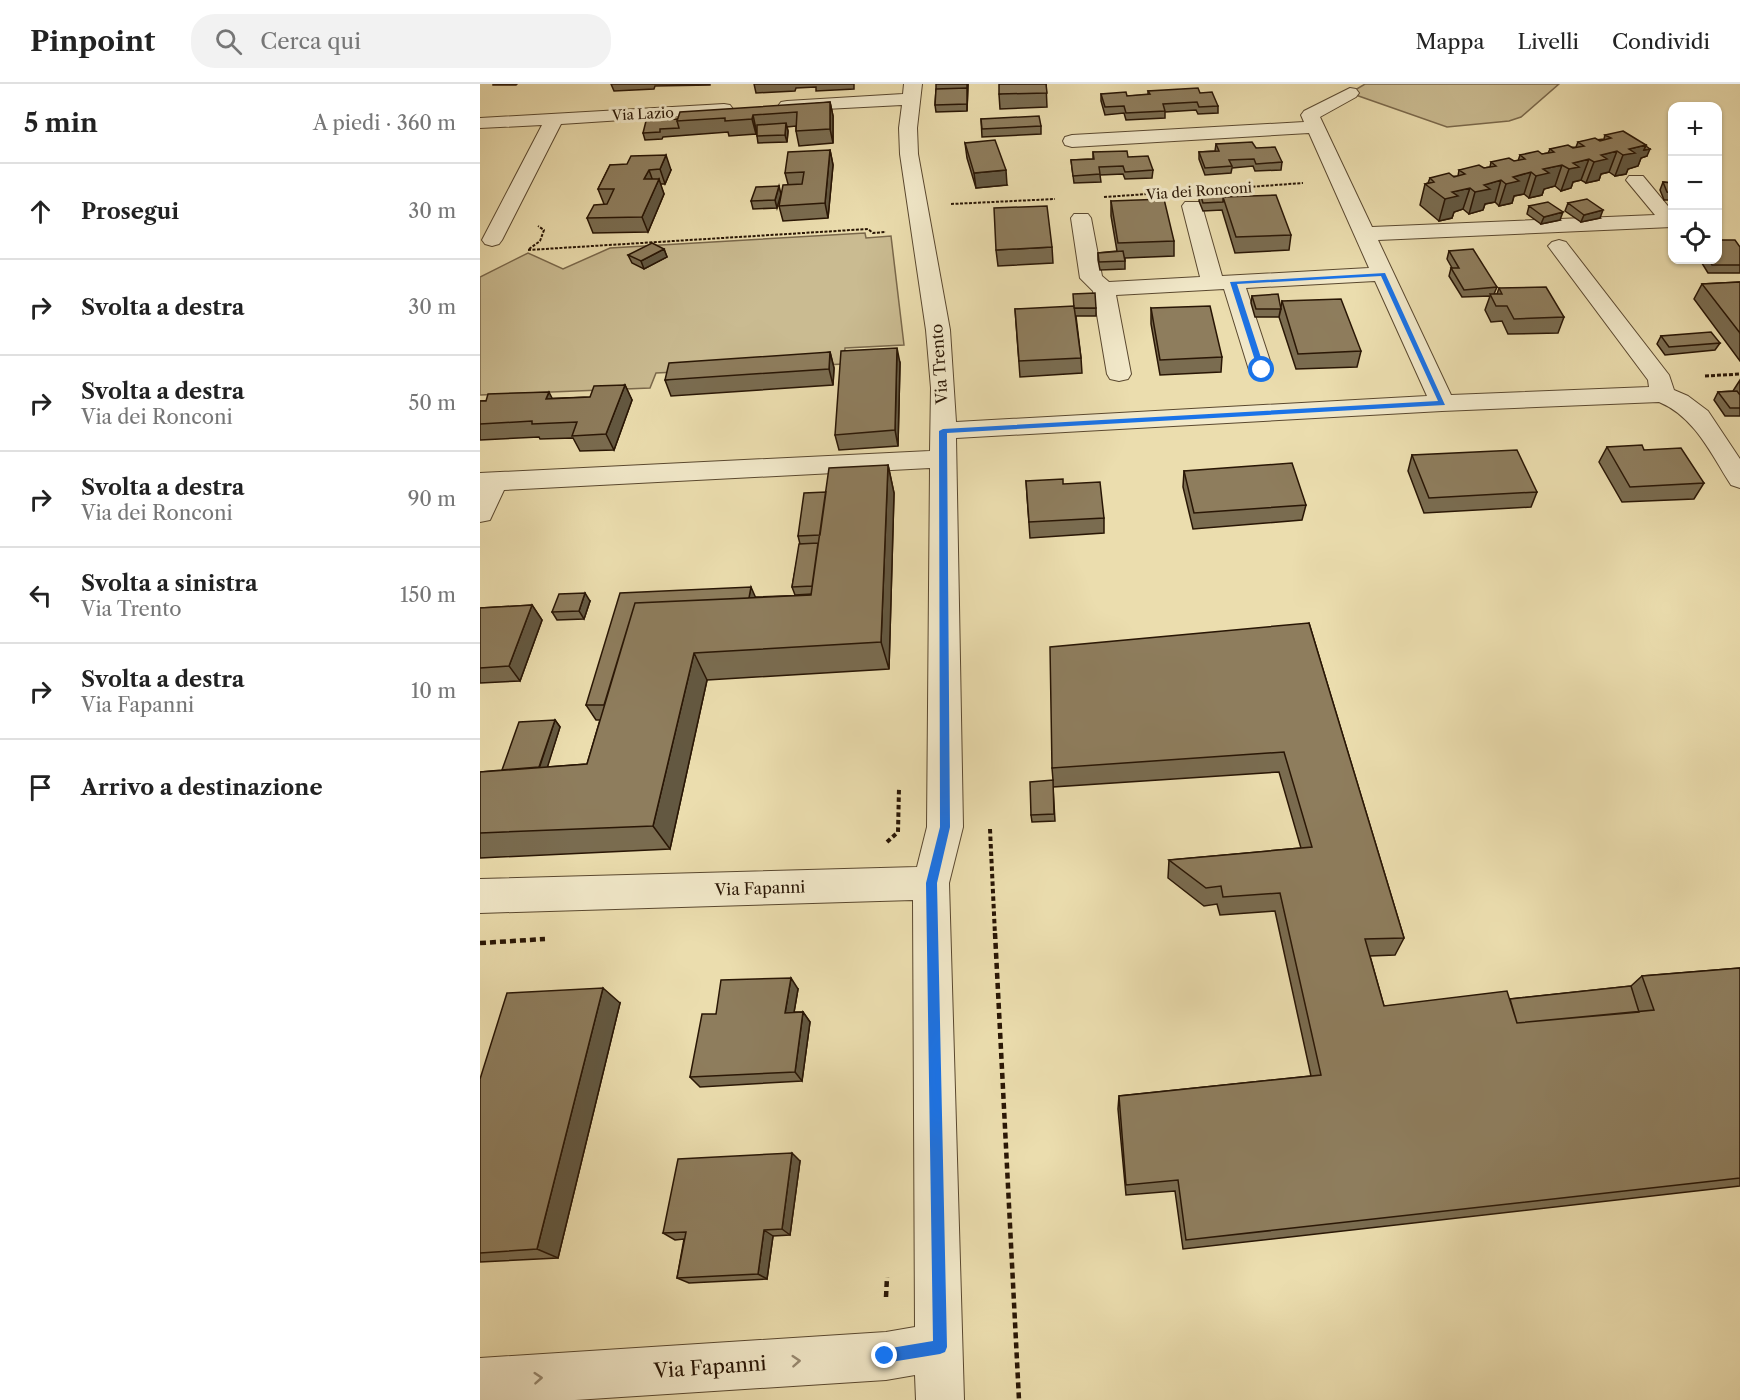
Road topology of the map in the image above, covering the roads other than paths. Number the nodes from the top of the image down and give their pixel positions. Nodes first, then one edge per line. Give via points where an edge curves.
1 (912, 92) edge
2 (1350, 93) dead end
3 (768, 107) edge
4 (744, 108) edge
5 (554, 119) junction
6 (480, 123) edge
7 (1307, 128) junction
8 (1072, 141) dead end
9 (1636, 180) edge
10 (1191, 206) dead end
11 (1081, 218) dead end
12 (1364, 234) junction
13 (492, 240) dead end
14 (1559, 246) dead end
15 (1383, 274) junction
16 (1223, 283) junction
17 (1104, 289) junction
18 (1262, 370) dead end
19 (1119, 374) dead end
20 (1662, 394) junction
21 (1442, 403) junction
22 (943, 445) junction
23 (1740, 479) edge
24 (487, 482) edge
25 (480, 513) edge
26 (932, 883) junction
27 (480, 896) edge
28 (940, 1347) junction
29 (480, 1382) edge
30 (940, 1400) edge

1 - 3 street
1 - 22 street, Via Trento via 909,154 938,330
2 - 7 street via 1310,115
4 - 5 street, Via Lazio
5 - 6 street, Via Lazio
5 - 13 street
7 - 8 street
7 - 12 street
9 - 12 street via 1670,221
10 - 16 street
11 - 17 street via 1091,278
12 - 15 street
14 - 20 street via 1660,380
15 - 16 street
15 - 21 street
16 - 17 street
16 - 18 street
17 - 19 street
20 - 21 street
20 - 23 street via 1699,416
21 - 22 street
22 - 24 street
22 - 26 street, Via Trento via 945,827
24 - 25 street
26 - 27 street, Via Fapanni
26 - 28 street, Via Trento
29 -> 28 street, Via Fapanni via 885,1356
28 - 30 street, Via Trento

